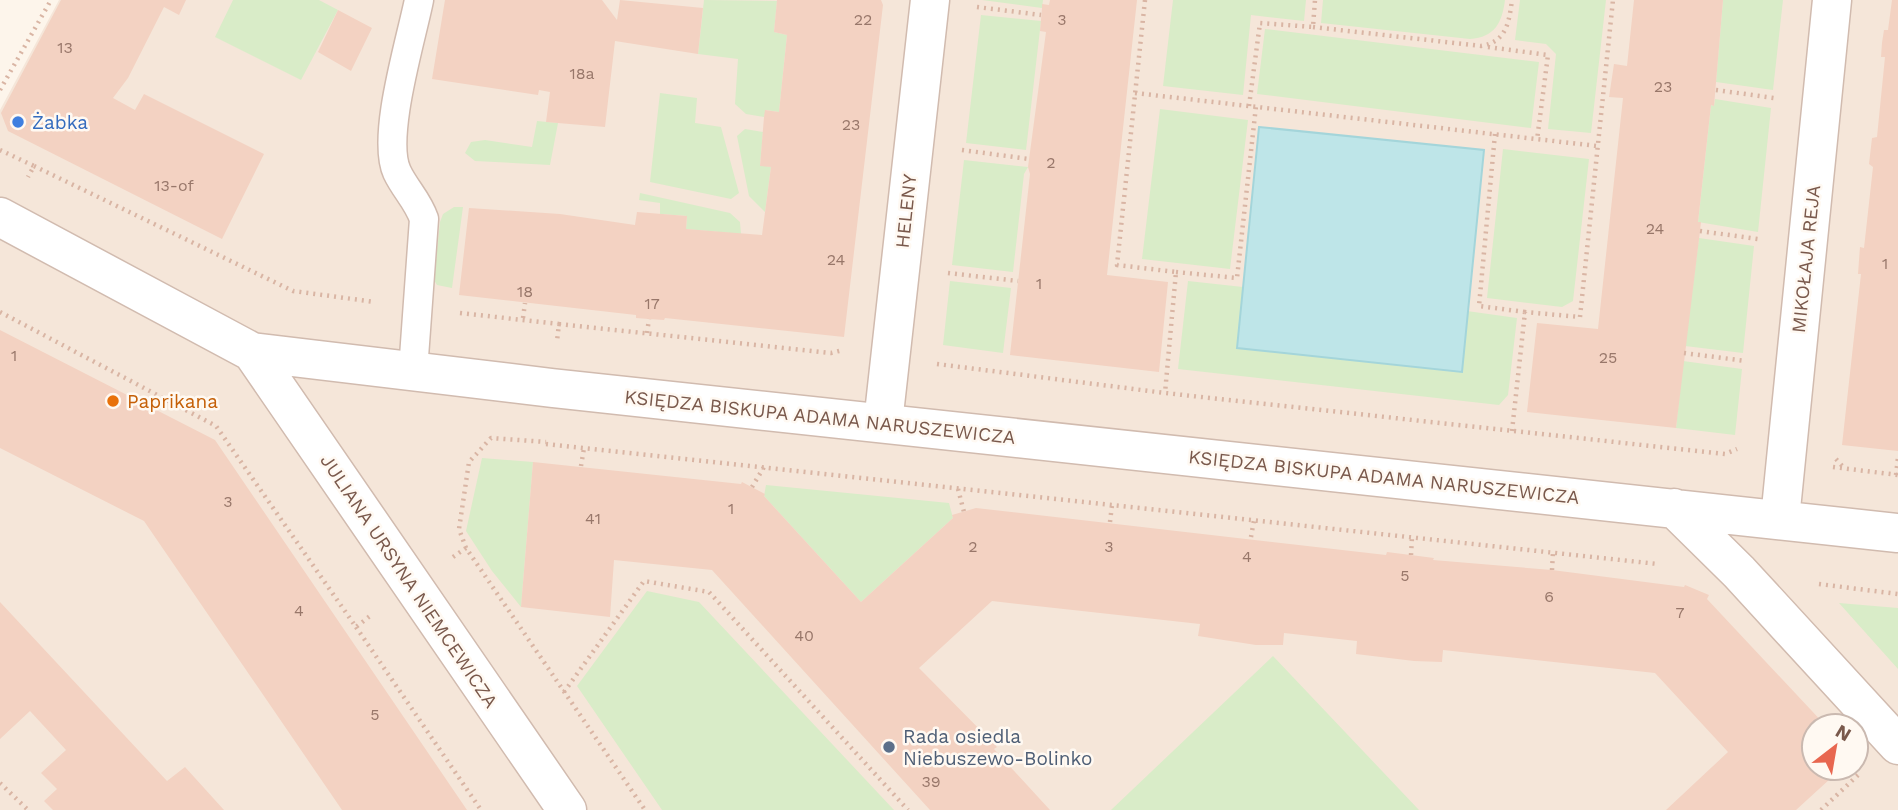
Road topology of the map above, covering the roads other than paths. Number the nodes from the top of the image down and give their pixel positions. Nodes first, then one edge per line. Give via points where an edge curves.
1 (419, 0) edge
2 (929, 0) edge
3 (1832, 0) edge
4 (0, 217) edge
5 (252, 352) junction
6 (413, 371) junction
7 (883, 423) junction
8 (1674, 508) junction
9 (1780, 519) junction
10 (1898, 533) edge
11 (1898, 746) edge
12 (567, 810) edge

1 - 6 lane via 391,135 397,172 418,201 424,219
2 - 7 street, HELENY
3 - 9 street, MIKOŁAJA REJA
4 - 5 street, KSIĘDZA BISKUPA ADAMA NARUSZEWICZA
5 - 6 street, KSIĘDZA BISKUPA ADAMA NARUSZEWICZA
5 - 12 street, JULIANA URSYNA NIEMCEWICZA
6 - 7 street, KSIĘDZA BISKUPA ADAMA NARUSZEWICZA
7 - 8 street, KSIĘDZA BISKUPA ADAMA NARUSZEWICZA
8 - 9 street, KSIĘDZA BISKUPA ADAMA NARUSZEWICZA
8 - 11 street
9 - 10 street, KSIĘDZA BISKUPA ADAMA NARUSZEWICZA

